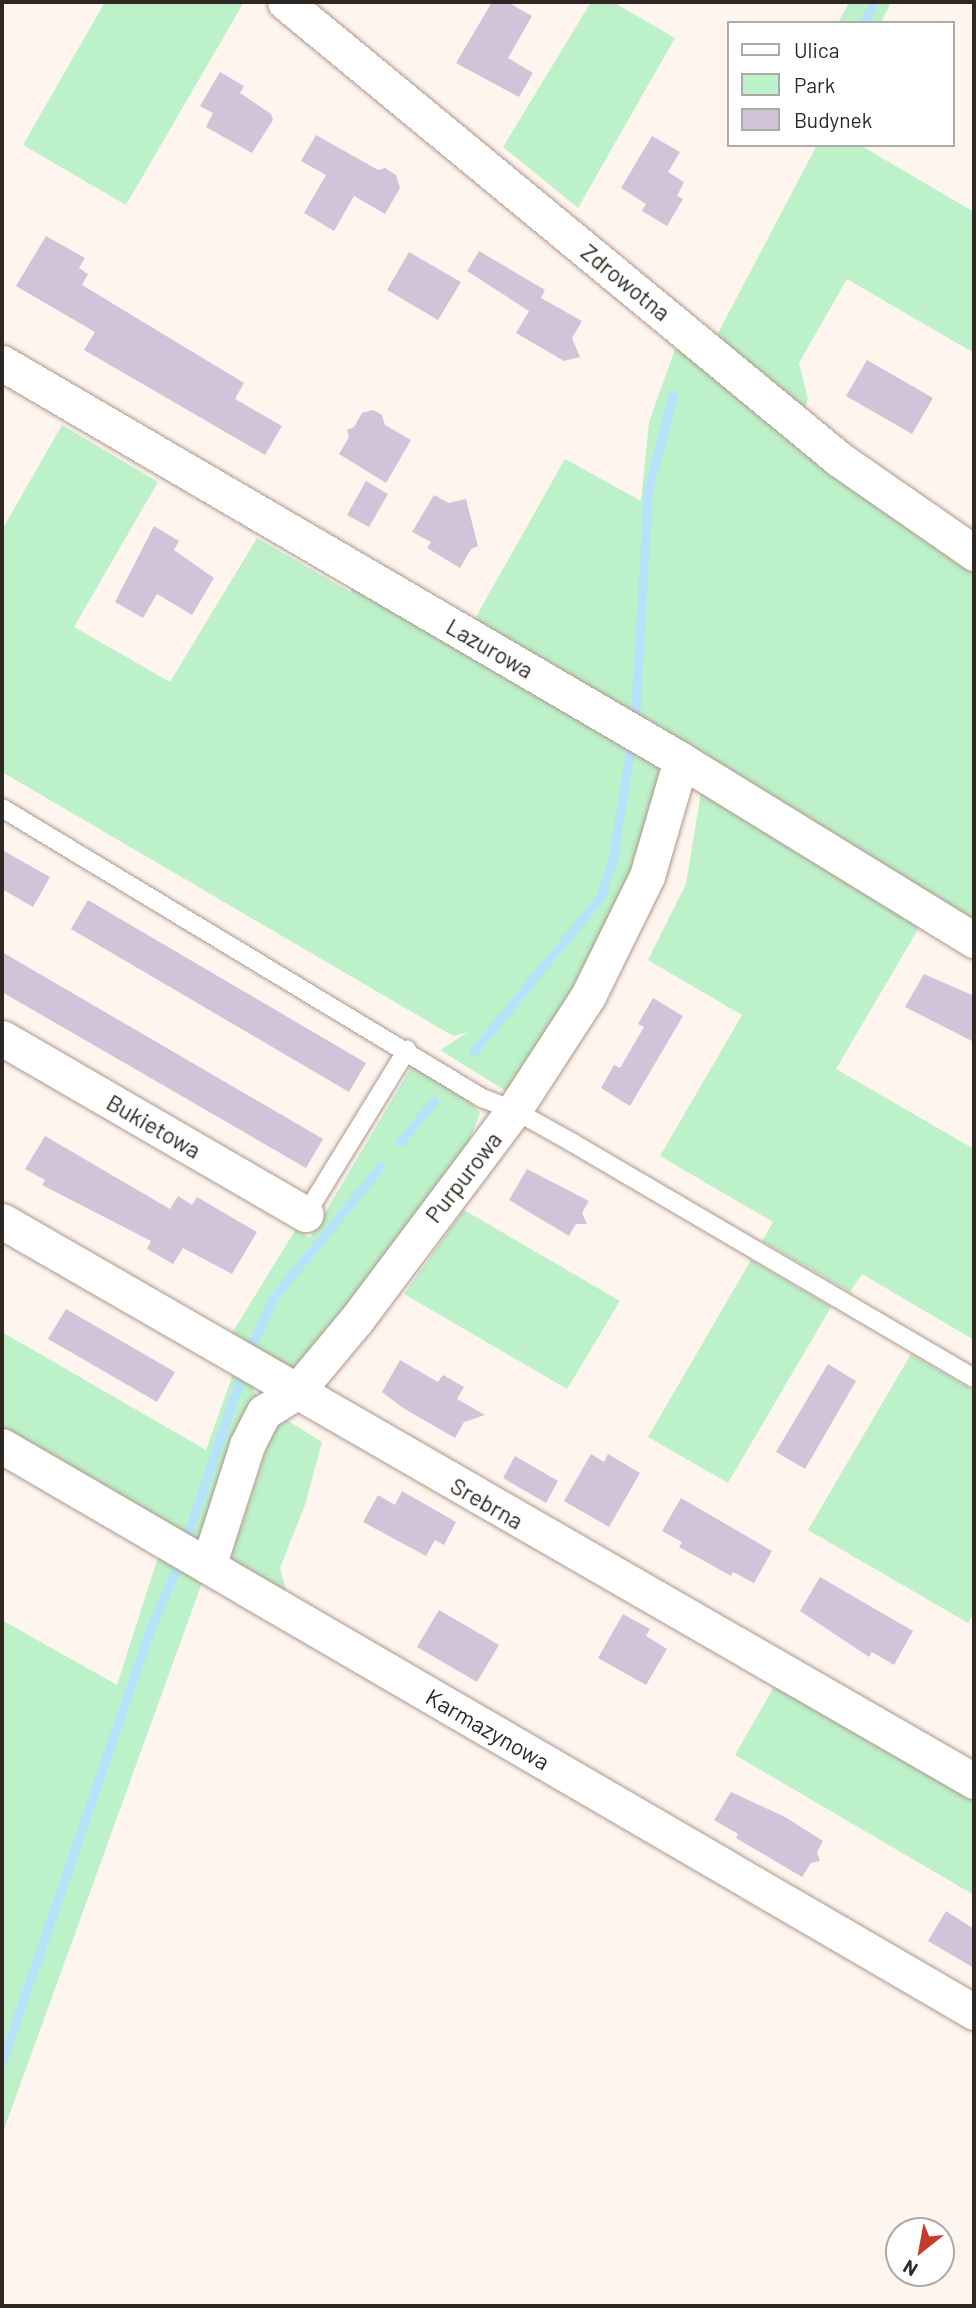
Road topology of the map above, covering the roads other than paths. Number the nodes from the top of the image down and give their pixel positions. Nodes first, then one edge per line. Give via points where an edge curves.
1 (285, 2) edge
2 (2, 363) edge
3 (974, 553) edge
4 (681, 760) junction
5 (2, 808) edge
6 (974, 940) edge
7 (2, 1038) edge
8 (407, 1050) junction
9 (514, 1110) junction
10 (306, 1214) joint
11 (2, 1221) edge
12 (974, 1378) edge
13 (297, 1391) junction
14 (2, 1446) edge
15 (208, 1566) junction
16 (974, 1781) edge
17 (974, 2012) edge

1 - 3 street, Zdrowotna via 839,459
2 - 4 street, Lazurowa
4 - 6 street, Lazurowa
4 - 9 street, Purpurowa via 661,836 622,933 588,996
5 - 8 lane
7 - 10 street, Bukietowa
8 - 9 lane via 482,1098
8 - 10 lane
9 - 12 lane
9 - 13 street, Purpurowa
11 - 13 street, Srebrna
13 - 15 street, Purpurowa via 264,1412 247,1445
13 - 16 street, Srebrna
14 - 15 street, Karmazynowa
15 - 17 street, Karmazynowa

